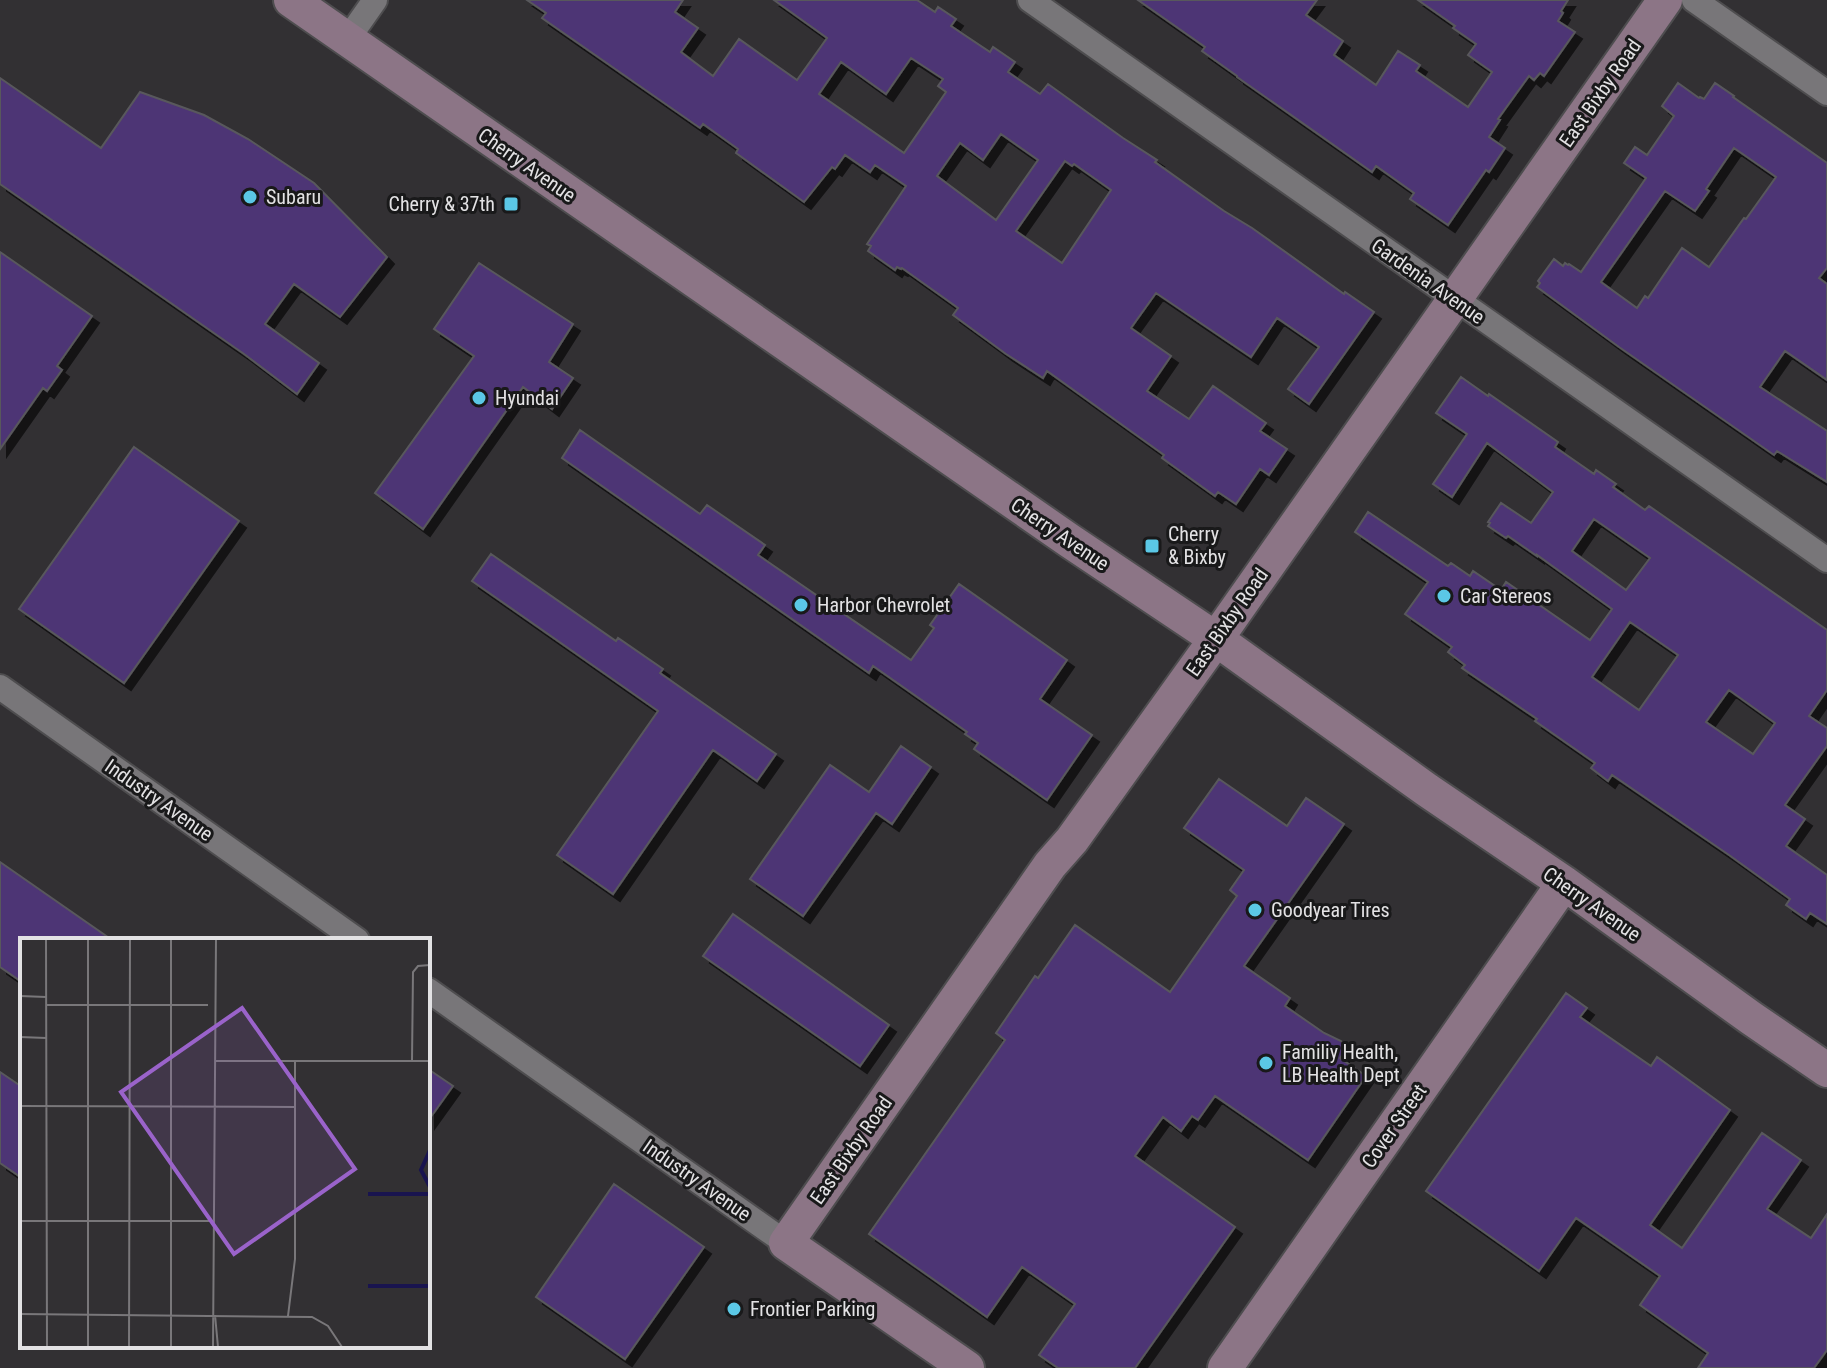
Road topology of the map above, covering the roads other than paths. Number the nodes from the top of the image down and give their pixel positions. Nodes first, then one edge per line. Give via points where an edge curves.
1 (291, 0) edge
2 (375, 0) edge
3 (1030, 0) edge
4 (1665, 0) edge
5 (1694, 0) edge
6 (347, 40) junction
7 (1827, 93) edge
8 (1455, 300) junction
9 (1827, 560) edge
10 (1216, 639) junction
11 (0, 687) edge
12 (1564, 883) junction
13 (354, 938) edge
14 (430, 991) edge
15 (1827, 1070) edge
16 (786, 1243) junction
17 (967, 1368) edge
18 (1225, 1368) edge

1 - 6 street, Cherry Avenue
2 - 6 street
3 - 8 street, Gardenia Avenue
4 - 8 street, East Bixby Road
5 - 7 street
6 - 10 street, Cherry Avenue
8 - 9 street, Gardenia Avenue
8 - 10 street, East Bixby Road
10 - 12 street, Cherry Avenue
10 - 16 street, East Bixby Road via 1050,865
11 - 13 street, Industry Avenue
12 - 15 street, Cherry Avenue
12 - 18 street, Cover Street
14 - 16 street, Industry Avenue
16 - 17 street, Industry Avenue

